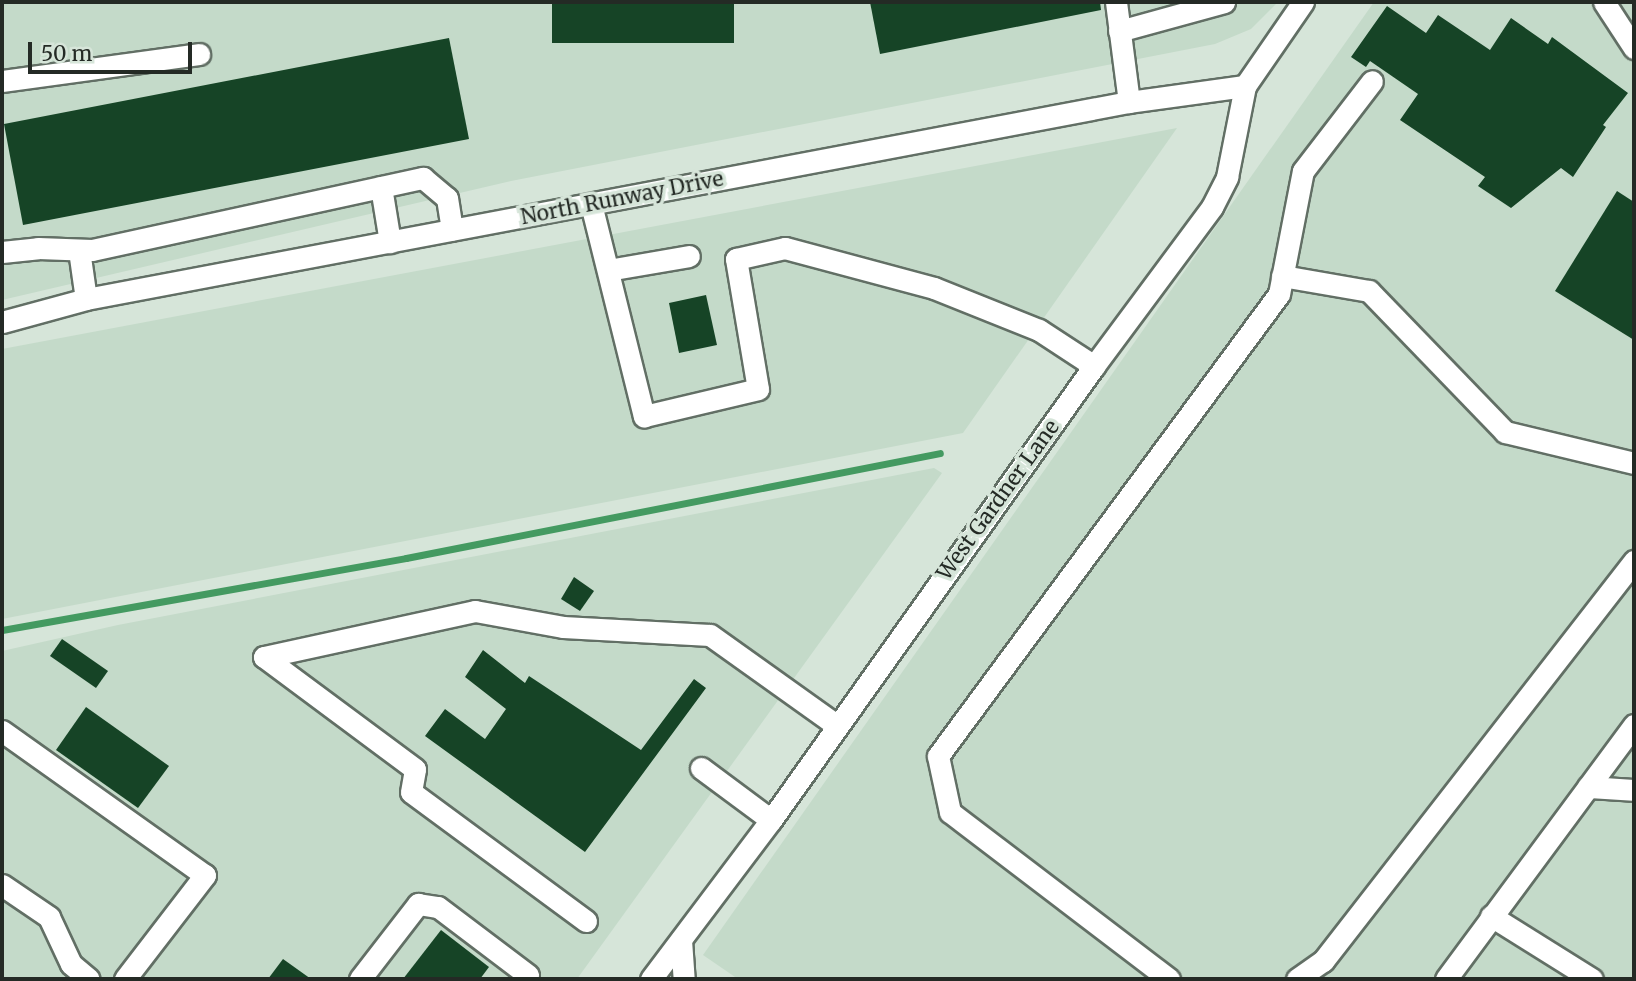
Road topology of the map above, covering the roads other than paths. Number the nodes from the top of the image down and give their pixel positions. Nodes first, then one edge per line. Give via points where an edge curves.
1 (1116, 2) edge
2 (1224, 2) edge
3 (1303, 2) edge
4 (1604, 2) edge
5 (1121, 38) junction
6 (1634, 48) edge
7 (199, 54) dead end
8 (2, 81) edge
9 (1372, 81) dead end
10 (1245, 86) junction
11 (1129, 102) junction
12 (380, 187) junction
13 (591, 204) junction
14 (452, 230) junction
15 (390, 242) junction
16 (79, 250) junction
17 (2, 252) edge
18 (689, 256) dead end
19 (608, 270) junction
20 (1282, 276) junction
21 (86, 299) junction
22 (2, 322) edge
23 (1094, 366) junction
24 (1634, 463) edge
25 (1634, 561) edge
26 (836, 725) junction
27 (1634, 725) edge
28 (2, 731) edge
29 (701, 768) dead end
30 (1588, 787) junction
31 (1634, 790) edge
32 (771, 820) junction
33 (2, 885) edge
34 (1490, 916) junction
35 (586, 921) dead end
36 (681, 940) junction
37 (528, 975) dead end
38 (89, 979) edge
39 (125, 979) edge
40 (360, 979) edge
41 (651, 979) edge
42 (684, 979) edge
43 (1169, 979) edge
44 (1297, 979) edge
45 (1446, 979) edge
46 (1592, 979) edge

1 - 5 street
2 - 5 street
3 - 10 street, West Gardner Lane
4 - 6 street
5 - 11 street
7 - 8 street
9 - 20 street via 1303,171
10 - 11 street, North Runway Drive
10 - 23 street, West Gardner Lane via 1227,177 1212,207
11 - 13 street, North Runway Drive
12 - 14 street via 423,178 447,198
12 - 15 street
12 - 16 street
13 - 14 street, North Runway Drive
13 - 19 street
14 - 15 street, North Runway Drive
15 - 21 street, North Runway Drive
16 - 17 street
16 - 21 street
18 - 19 street
19 - 23 street via 644,416 758,389 736,259 785,248 944,292 1039,330
20 - 24 street via 1369,291 1505,432
20 - 43 street via 1279,295 939,756 950,812
21 - 22 street, North Runway Drive
23 - 26 street, West Gardner Lane
25 - 44 street via 1323,961
26 - 32 street, West Gardner Lane
26 - 35 street via 710,635 563,627 475,611 264,657 415,769 411,792
27 - 30 street
28 - 39 street via 205,875
29 - 32 street
30 - 31 street
30 - 34 street
32 - 36 street, West Gardner Lane
33 - 38 street via 49,917 71,964
34 - 45 street
34 - 46 street
36 - 41 street, West Gardner Lane
36 - 42 street
37 - 40 street via 438,907 418,904

